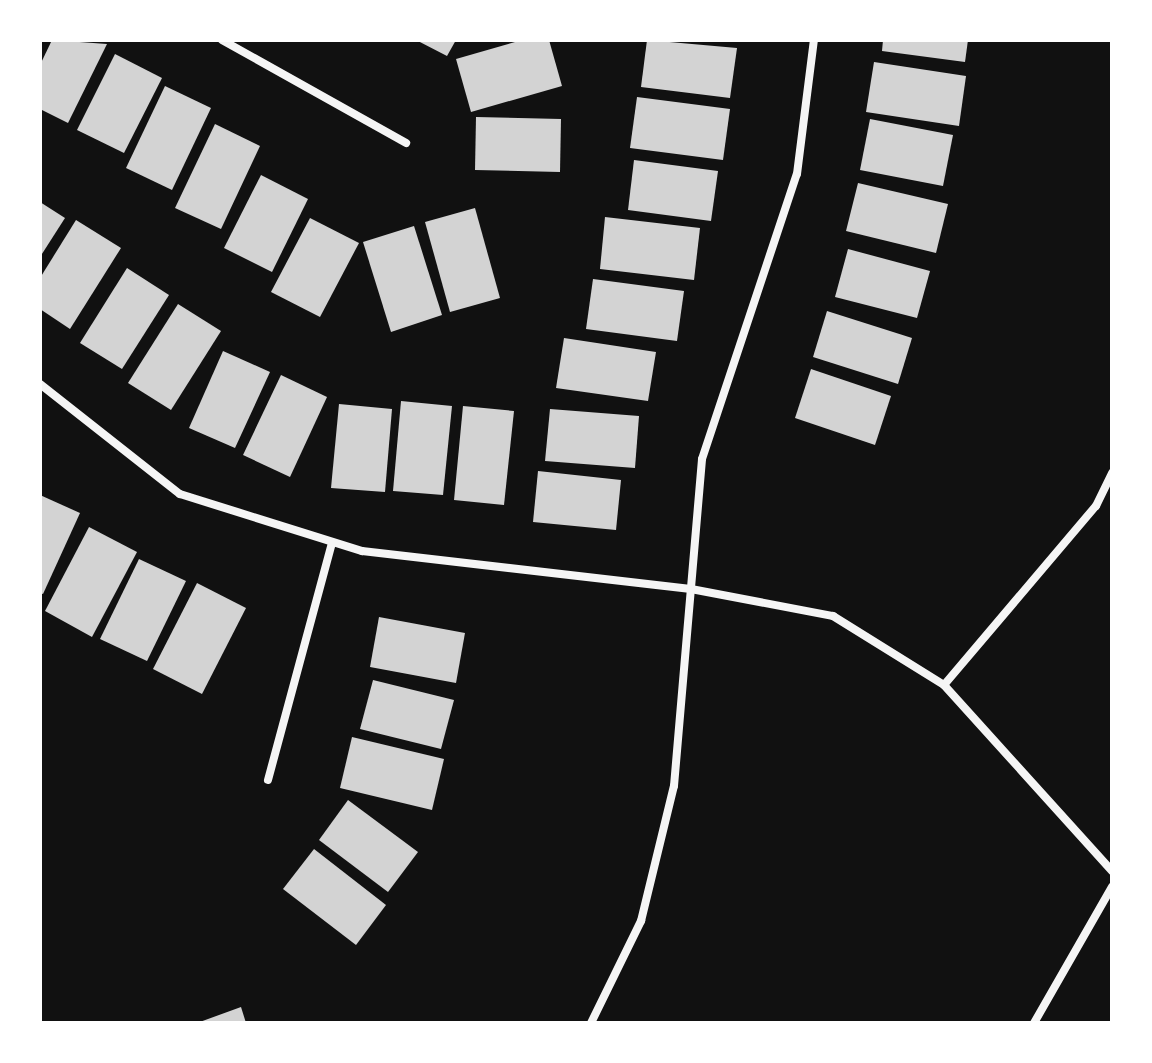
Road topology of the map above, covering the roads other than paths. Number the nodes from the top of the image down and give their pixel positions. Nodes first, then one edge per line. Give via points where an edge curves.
1 (222, 40) edge
2 (814, 40) edge
3 (406, 143) dead end
4 (40, 384) edge
5 (1112, 473) edge
6 (332, 542) junction
7 (691, 589) junction
8 (944, 685) junction
9 (268, 780) dead end
10 (1112, 871) edge
11 (1112, 887) edge
12 (591, 1023) edge
13 (1034, 1023) edge

1 - 3 street
2 - 7 street via 797,174 702,459
4 - 6 street via 180,494
5 - 8 street via 1096,506
6 - 7 street via 362,551
6 - 9 street
7 - 8 street via 833,616
7 - 12 street via 674,786 641,921
8 - 10 street
11 - 13 street

